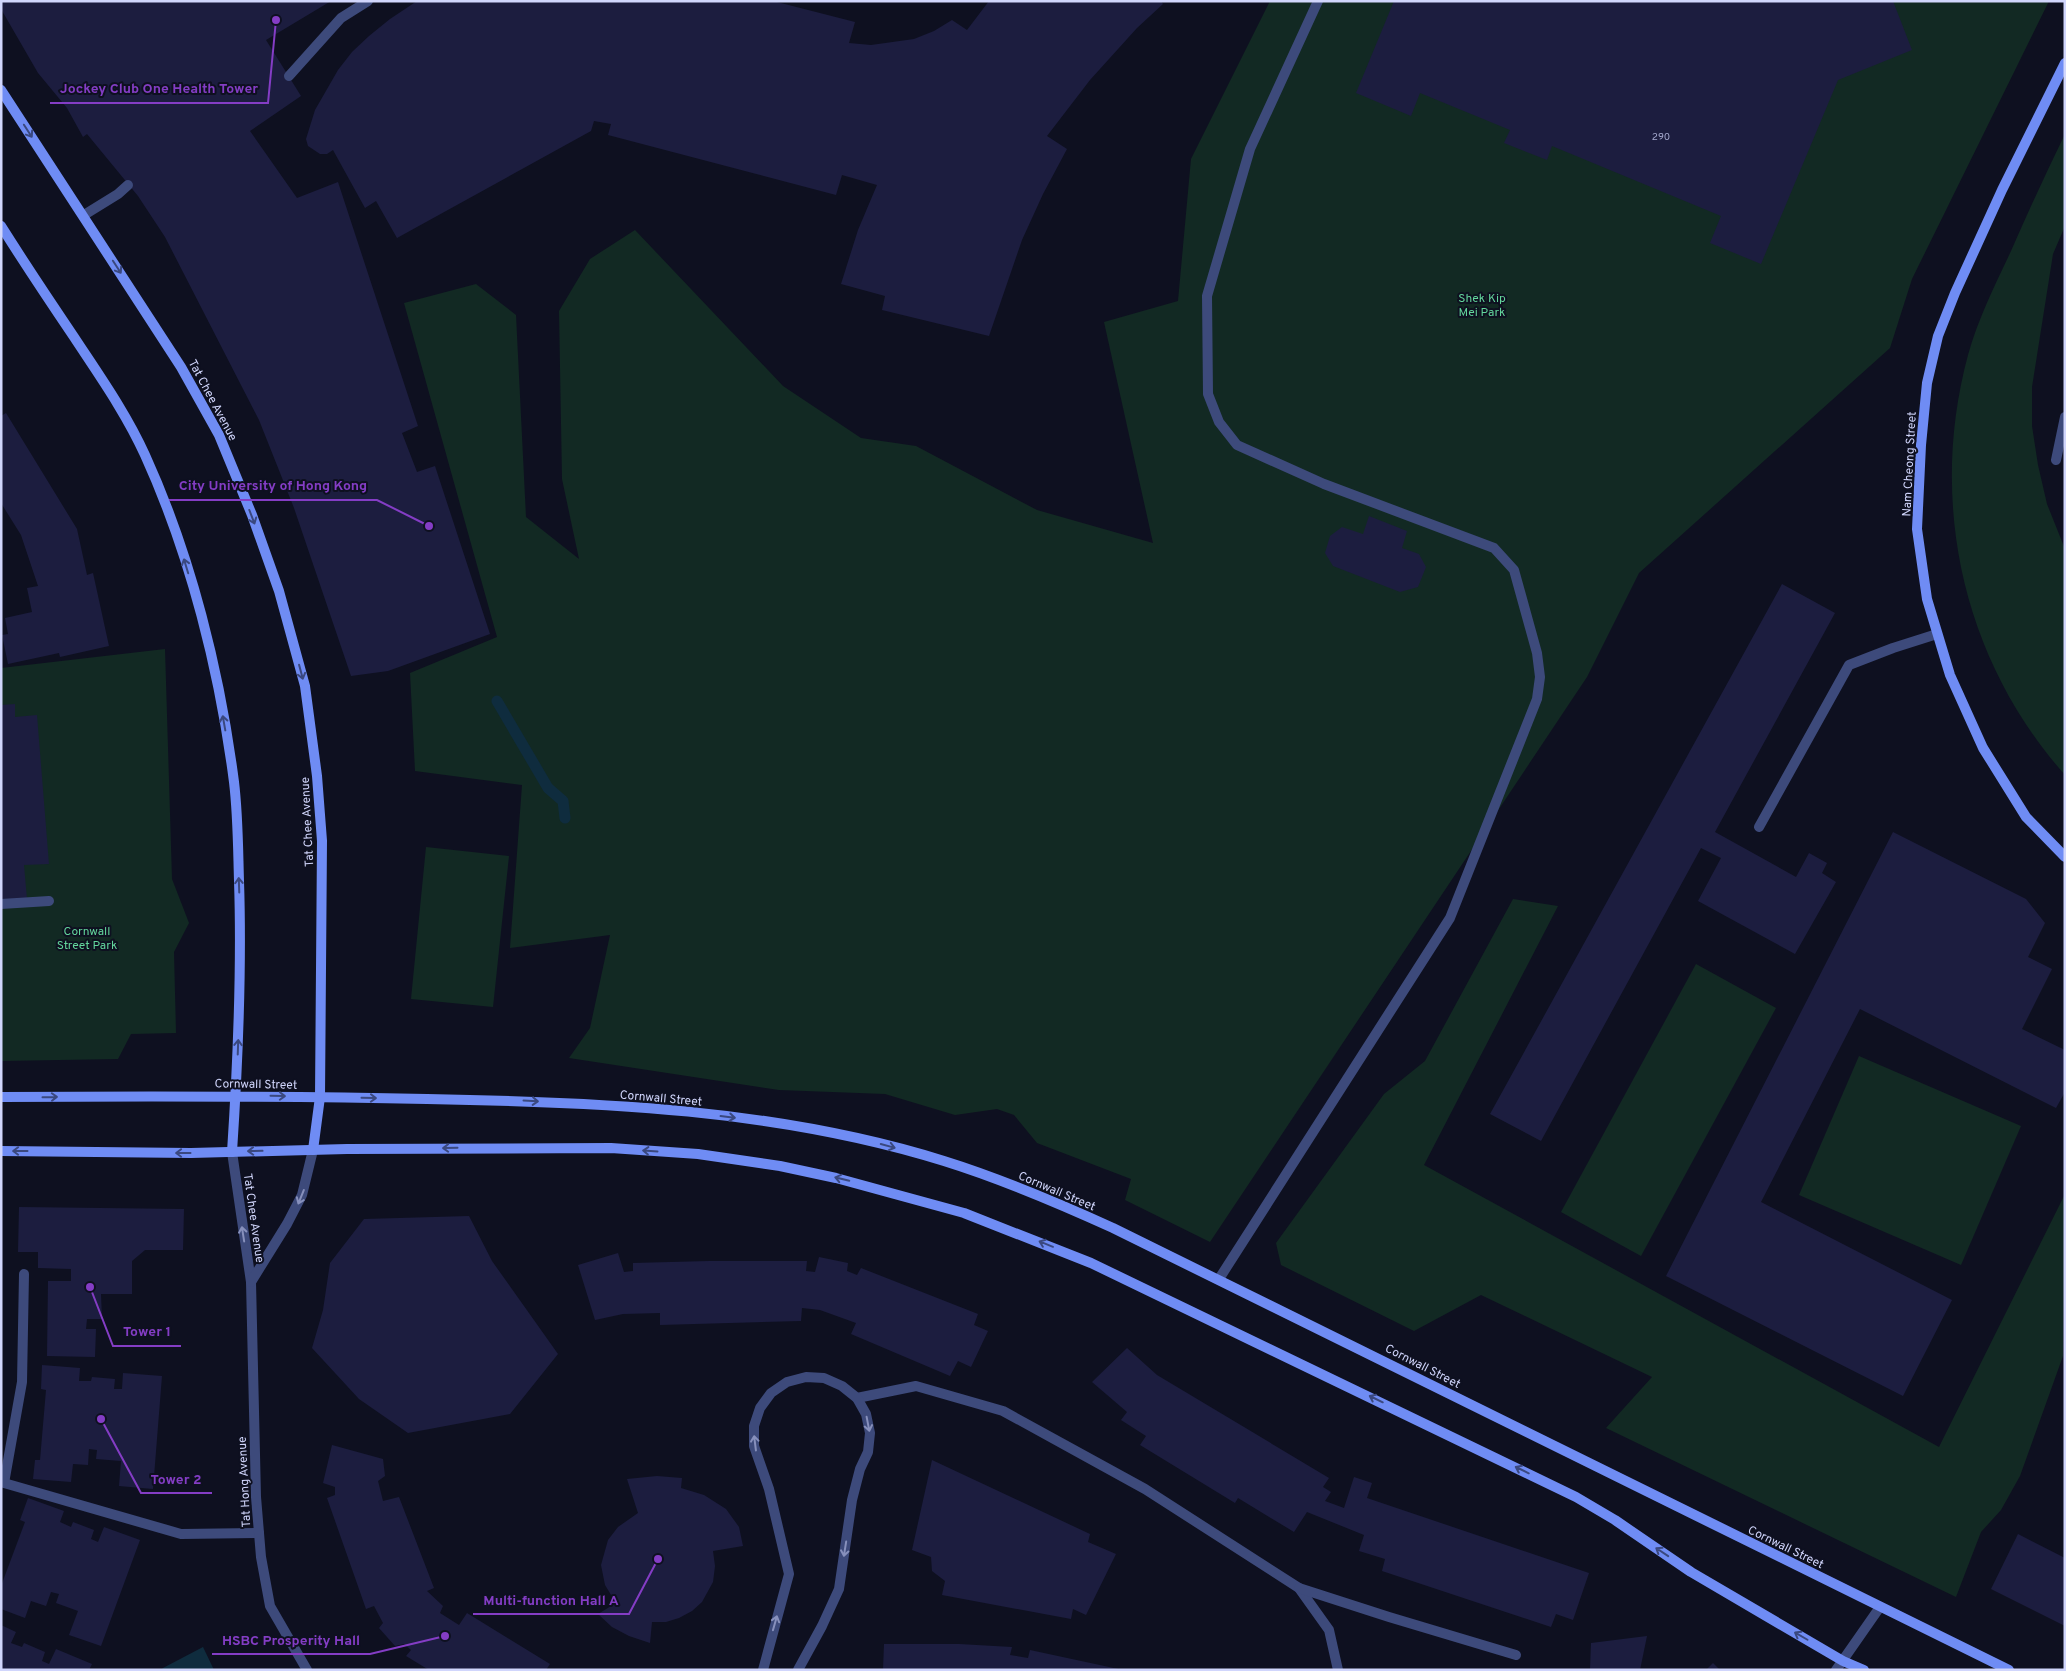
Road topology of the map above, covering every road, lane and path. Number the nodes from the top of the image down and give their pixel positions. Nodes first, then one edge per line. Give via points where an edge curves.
1 (368, 1) edge
2 (1318, 1) edge
3 (2065, 63) edge
4 (289, 76) dead end
5 (1, 90) edge
6 (128, 185) dead end
7 (84, 215) junction
8 (1, 226) edge
9 (2065, 417) edge
10 (2056, 460) dead end
11 (1937, 634) junction
12 (1759, 827) dead end
13 (2065, 857) edge
14 (49, 901) dead end
15 (1, 904) edge
16 (236, 1096) junction
17 (1, 1097) edge
18 (320, 1097) junction
19 (313, 1150) junction
20 (1, 1151) edge
21 (232, 1152) junction
22 (24, 1274) dead end
23 (1218, 1279) junction
24 (251, 1282) junction
25 (857, 1398) junction
26 (3, 1486) edge
27 (259, 1533) junction
28 (1299, 1588) junction
29 (1880, 1607) junction
30 (1516, 1655) dead end
31 (1843, 1661) junction
32 (307, 1670) edge
33 (763, 1670) edge
34 (798, 1670) edge
35 (1338, 1670) edge
36 (1836, 1670) edge
37 (1864, 1670) edge
38 (2009, 1670) edge

1 - 4 street via 341,18
2 - 23 street via 1250,149 1207,296 1208,394 1219,422 1237,444 1324,484 1494,548 1514,570 1538,653 1540,677 1537,699 1450,918
3 - 11 main road, Nam Cheong Street via 1955,294 1938,336 1927,383 1918,529 1927,599
5 -> 7 main road, Tat Chee Avenue
6 - 7 street
7 -> 18 main road, Tat Chee Avenue via 181,367 219,435 279,591 305,686 322,841
16 -> 8 main road, Tat Chee Avenue via 241,926 234,783 200,610 177,537 145,455 111,393
9 - 10 street
11 - 12 street via 1848,665
11 - 13 main road, Nam Cheong Street via 1950,675 1983,748 2026,817
14 - 15 street
17 -> 16 main road, Cornwall Street
16 -> 18 main road, Cornwall Street
16 - 21 main road, Tat Chee Avenue
18 - 19 main road, Tat Chee Avenue
18 -> 23 main road, Cornwall Street via 524,1101 656,1108 792,1125 876,1143 967,1169 1086,1216
19 -> 21 main road
19 -> 24 street, Tat Chee Avenue via 302,1195
31 -> 19 main road via 1691,1572 1576,1497 1126,1279 964,1213 836,1178 698,1154 602,1148
21 -> 20 main road
24 -> 21 street, Tat Chee Avenue
22 - 26 street via 22,1382
23 - 29 main road, Cornwall Street
24 - 27 street, Tat Hong Avenue
25 - 28 street via 916,1386 1003,1411 1146,1489
33 -> 25 street via 789,1574 754,1446 754,1426 760,1408 771,1393 787,1382 806,1377 824,1378
25 -> 34 street via 866,1414 870,1433 868,1452 852,1500 839,1589
26 - 27 street via 182,1534
27 - 32 street, Tat Hong Avenue via 260,1557 270,1606
28 - 30 street
28 - 35 street via 1329,1630
29 - 31 street
29 - 38 main road, Cornwall Street
31 - 36 street
31 - 37 main road

